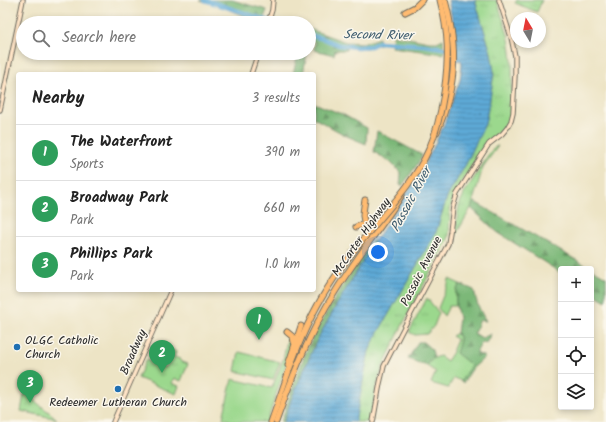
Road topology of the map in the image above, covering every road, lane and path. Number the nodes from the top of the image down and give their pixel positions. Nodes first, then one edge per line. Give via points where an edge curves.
1 (23, 0) edge
2 (273, 0) edge
3 (422, 0) edge
4 (440, 0) edge
5 (445, 0) edge
6 (499, 0) edge
7 (405, 12) dead end
8 (20, 16) edge
9 (271, 16) edge
10 (16, 33) edge
11 (256, 60) edge
12 (252, 72) edge
13 (0, 110) edge
14 (364, 200) dead end
15 (356, 227) dead end
16 (368, 231) junction
17 (349, 270) junction
18 (170, 292) edge
19 (301, 326) dead end
20 (287, 332) dead end
21 (294, 346) junction
22 (277, 407) junction
23 (113, 422) edge
24 (272, 422) edge
25 (277, 422) edge
26 (373, 422) edge

1 - 8 main road
2 - 9 main road
3 - 7 highway
4 - 22 highway, bridge via 446,24 447,59 444,93 436,132 408,185 329,285 298,346
5 - 17 highway, McCarter Highway via 454,44 447,107 426,157 396,205
6 - 26 main road, Passaic Avenue via 515,56 511,121 505,131 486,148 457,194 448,244 384,366
10 - 13 main road
11 - 12 main road
14 - 16 highway via 364,219
15 - 16 highway via 364,225
16 - 17 highway via 367,241
17 - 25 highway, McCarter Highway via 312,332
18 - 23 main road, Broadway
19 - 21 highway
20 - 21 highway via 293,337
21 - 22 highway
22 - 24 highway

